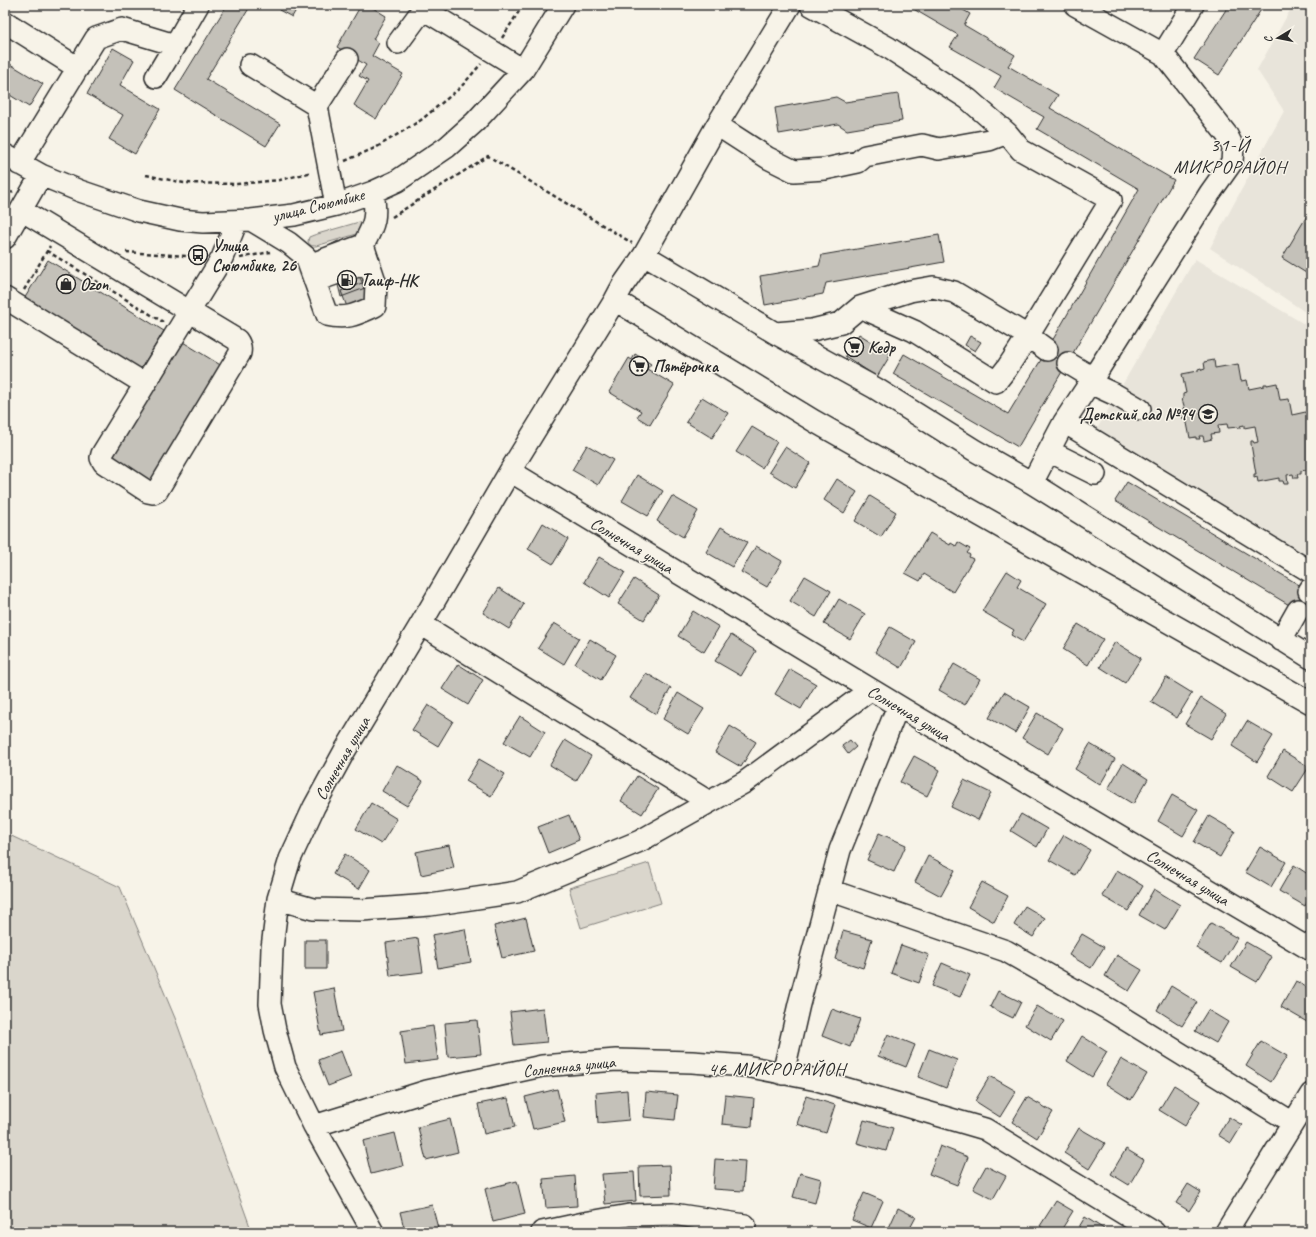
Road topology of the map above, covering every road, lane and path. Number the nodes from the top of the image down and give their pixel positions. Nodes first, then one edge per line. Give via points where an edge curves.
1 (198, 5) edge
2 (523, 5) edge
3 (562, 5) edge
4 (790, 5) edge
5 (811, 5) edge
6 (1075, 5) edge
7 (1193, 5) edge
8 (424, 7) edge
9 (5, 22) edge
10 (398, 43) dead end
11 (175, 45) junction
12 (493, 52) junction
13 (1163, 54) junction
14 (347, 59) dead end
15 (250, 65) dead end
16 (78, 68) junction
17 (523, 70) junction
18 (156, 76) dead end
19 (316, 106) junction
20 (717, 125) junction
21 (1007, 134) junction
22 (12, 159) edge
23 (328, 168) junction
24 (41, 175) junction
25 (146, 175) dead end
26 (373, 192) junction
27 (336, 205) junction
28 (21, 210) junction
29 (244, 221) junction
30 (373, 223) junction
31 (5, 238) edge
32 (47, 251) dead end
33 (123, 252) dead end
34 (366, 254) junction
35 (644, 255) junction
36 (222, 258) junction
37 (306, 262) junction
38 (5, 298) edge
39 (616, 300) junction
40 (860, 307) junction
41 (189, 311) junction
42 (177, 331) junction
43 (775, 333) junction
44 (1028, 336) junction
45 (1047, 350) dead end
46 (1068, 363) dead end
47 (1091, 381) junction
48 (145, 384) junction
49 (1140, 409) dead end
50 (1064, 422) junction
51 (1049, 451) junction
52 (510, 471) junction
53 (1095, 474) dead end
54 (1032, 483) junction
55 (1310, 584) edge
56 (1298, 610) dead end
57 (421, 624) junction
58 (1281, 640) junction
59 (1311, 658) edge
60 (870, 690) junction
61 (1311, 703) edge
62 (898, 706) junction
63 (709, 802) junction
64 (829, 890) junction
65 (278, 898) junction
66 (1311, 950) edge
67 (784, 1074) junction
68 (1311, 1094) edge
69 (1293, 1123) junction
70 (314, 1126) junction
71 (745, 1225) dead end
72 (373, 1232) edge
73 (542, 1232) edge
74 (1154, 1232) edge
75 (1226, 1232) edge

1 - 11 street
2 - 12 path
3 - 17 street, улица Сююмбике
4 - 20 street, Солнечная улица
5 - 21 street via 889,48 968,99
6 - 13 street
7 - 13 street
8 - 10 street
8 - 12 street
9 - 16 street
11 - 16 street via 122,29 96,38
11 - 18 street
12 - 17 street
12 - 23 path via 460,88 421,120 377,148
13 - 47 street via 1227,135 1233,147 1232,162
14 - 19 street
15 - 19 street
16 - 22 street
17 - 26 street, улица Сююмбике via 475,122 447,147 397,181
19 - 23 street
20 - 21 street via 768,158 794,171 825,169 858,162 865,156 922,145 939,149 954,147
20 - 35 street, Солнечная улица
21 - 44 street via 1021,150 1112,200
22 - 24 street, улица Сююмбике
23 - 25 path via 280,180 237,184 184,183
23 - 27 street
24 - 28 street
24 - 29 street, улица Сююмбике via 139,211 180,220
26 - 27 street, улица Сююмбике
26 - 30 street via 376,209
27 - 29 street, улица Сююмбике via 294,215
28 - 31 street
28 - 41 street
29 - 36 street
29 - 37 street via 289,242
30 - 34 street
30 - 35 path via 394,216 488,156 630,240
32 - 42 path
33 - 36 path
34 - 37 street
34 - 37 street via 376,284 375,306 354,315 338,318 327,315
35 - 39 street, Солнечная улица via 622,285
35 - 43 street
36 - 37 path via 245,257
36 - 41 street
38 - 48 street
39 - 52 street, Солнечная улица
39 - 61 street via 814,421
40 - 43 street via 841,323 812,330
40 - 44 street via 910,291 933,287 954,292
40 - 44 street via 914,330 996,382
41 - 42 street
41 - 48 street via 237,340 241,348 153,493 104,463 101,458
42 - 48 street
43 - 54 street via 875,388
44 - 45 street
46 - 47 street
47 - 49 street
47 - 50 street
50 - 51 street
50 - 55 street
51 - 53 street
51 - 54 street
52 - 57 street, Солнечная улица
52 - 60 street, Солнечная улица
54 - 58 street
56 - 58 street
57 - 63 street
57 - 65 street, Солнечная улица via 314,807 290,859
58 - 59 street
60 - 62 street, Солнечная улица
60 - 63 street via 745,782
62 - 64 street via 840,850
62 - 66 street, Солнечная улица
63 - 65 street via 640,841 517,892 430,905 362,910 313,909
64 - 67 street via 799,1004
64 - 69 street via 1006,951 1110,1010
65 - 70 street, Солнечная улица via 272,948 270,1004 284,1067
67 - 70 street, Солнечная улица via 746,1066 692,1062 616,1060 542,1066 427,1091
67 - 74 street, Солнечная улица via 817,1080 985,1129
68 - 69 street
69 - 75 street
70 - 72 street, Солнечная улица
71 - 73 street via 673,1214 629,1216

